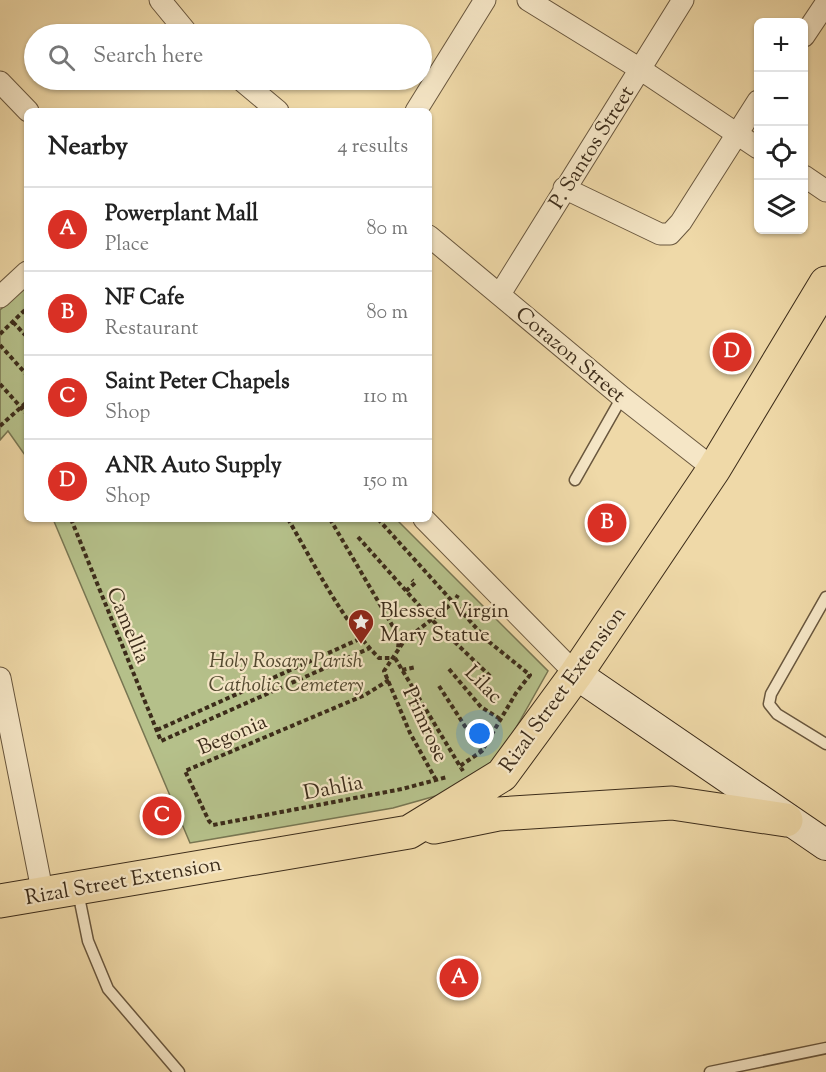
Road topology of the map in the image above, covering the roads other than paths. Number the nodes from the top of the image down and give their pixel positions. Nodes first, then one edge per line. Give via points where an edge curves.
1 (160, 0) edge
2 (485, 0) edge
3 (528, 0) edge
4 (683, 0) edge
5 (826, 3) edge
6 (180, 24) edge
7 (808, 30) edge
8 (640, 69) junction
9 (0, 81) edge
10 (432, 85) edge
11 (253, 90) edge
12 (429, 90) edge
13 (25, 108) edge
14 (274, 108) edge
15 (418, 108) edge
16 (754, 108) edge
17 (736, 134) junction
18 (754, 145) edge
19 (808, 179) edge
20 (564, 188) junction
21 (826, 190) edge
22 (432, 238) edge
23 (24, 275) edge
24 (826, 283) edge
25 (500, 294) junction
26 (0, 297) edge
27 (622, 397) junction
28 (714, 469) junction
29 (575, 480) dead end
30 (427, 522) edge
31 (826, 597) edge
32 (576, 674) junction
33 (0, 678) edge
34 (826, 744) edge
35 (786, 820) junction
36 (409, 832) junction
37 (826, 845) edge
38 (78, 888) junction
39 (43, 895) junction
40 (0, 901) edge
41 (826, 1048) edge
42 (179, 1072) edge
43 (710, 1072) edge

1 - 6 street
2 - 10 street
3 - 8 street
4 - 8 street, P. Santos Street
5 - 7 street
8 - 17 street
8 - 20 street, P. Santos Street
9 - 13 street
11 - 14 street
12 - 15 street
16 - 17 street
17 - 18 street
17 - 20 street via 681,222 669,234 660,234
19 - 21 street
20 - 25 street, P. Santos Street
22 - 25 street, Corazon Street
23 - 26 street
24 - 28 main road, Rizal Street Extension
25 - 27 street, Corazon Street
27 - 28 street, Corazon Street
27 - 29 lane
28 - 32 main road, Rizal Street Extension
30 - 32 street
31 - 34 lane via 769,704 777,714
32 - 35 street
32 - 36 main road, Rizal Street Extension via 502,775
33 - 39 street
35 - 36 main road via 672,803 498,814
35 - 37 street
36 - 38 main road, Rizal Street Extension
38 - 39 main road, Rizal Street Extension
38 - 42 lane via 88,941 108,989
39 - 40 main road, Rizal Street Extension
41 - 43 lane

